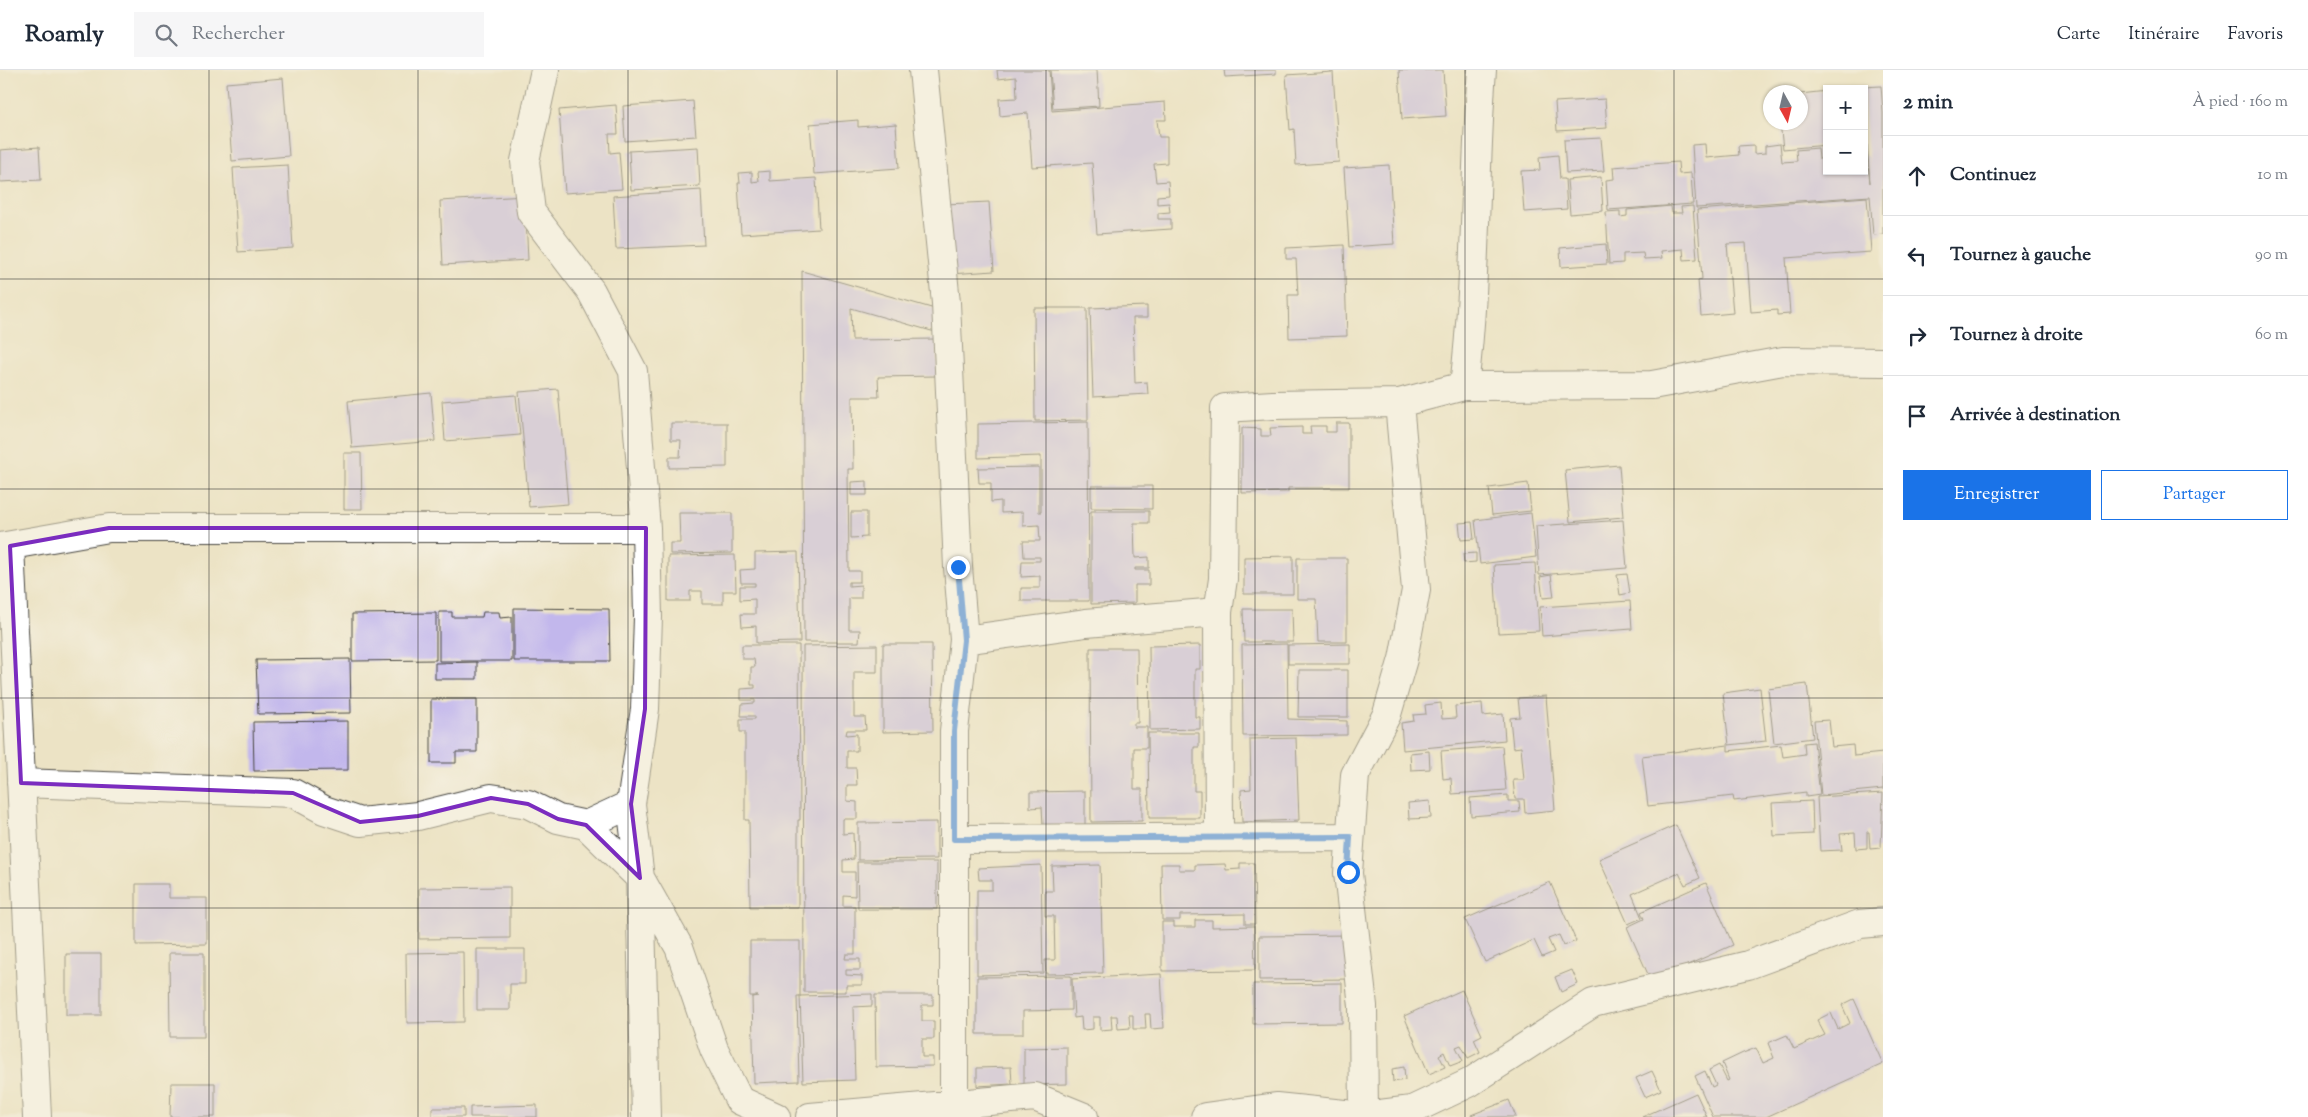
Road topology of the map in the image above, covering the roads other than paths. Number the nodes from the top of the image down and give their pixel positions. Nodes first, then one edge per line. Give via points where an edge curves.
1 (545, 70) edge
2 (923, 70) edge
3 (1482, 70) edge
4 (1883, 362) edge
5 (1464, 386) junction
6 (1399, 403) junction
7 (646, 528) junction
8 (5, 546) edge
9 (1218, 612) junction
10 (964, 640) junction
11 (21, 783) junction
12 (631, 804) junction
13 (586, 825) junction
14 (1350, 837) junction
15 (1219, 838) junction
16 (954, 839) junction
17 (640, 878) junction
18 (1883, 922) edge
19 (954, 1104) junction
20 (1364, 1116) edge
21 (37, 1117) edge
22 (646, 1117) edge
23 (776, 1117) edge
24 (810, 1117) edge
25 (1084, 1117) edge
26 (1205, 1117) edge

1 - 7 street via 525,161 531,212 590,292 633,371
2 - 10 street via 946,303
3 - 5 street via 1472,327
4 - 5 street via 1783,361 1652,385
5 - 6 street
6 - 9 street via 1225,408 1223,579
6 - 14 street via 1416,590 1403,658 1387,714 1355,775
7 - 8 street via 109,528
7 - 12 street via 645,709
8 - 11 street
9 - 10 street via 1086,624
9 - 15 street
10 - 16 street via 954,731
11 - 13 street via 293,793 324,810 360,822 418,816 491,798 528,804 558,819
11 - 21 street
12 - 13 street
12 - 17 street
13 - 17 street
14 - 15 street
14 - 20 street via 1348,872 1362,1006
15 - 16 street
16 - 19 street
17 - 22 street
17 - 23 street via 679,947 714,1049 739,1100
18 - 20 street via 1860,924 1748,965 1593,1004 1469,1083 1412,1110
19 - 24 street
19 - 25 street via 1035,1097
20 - 26 street via 1276,1107

